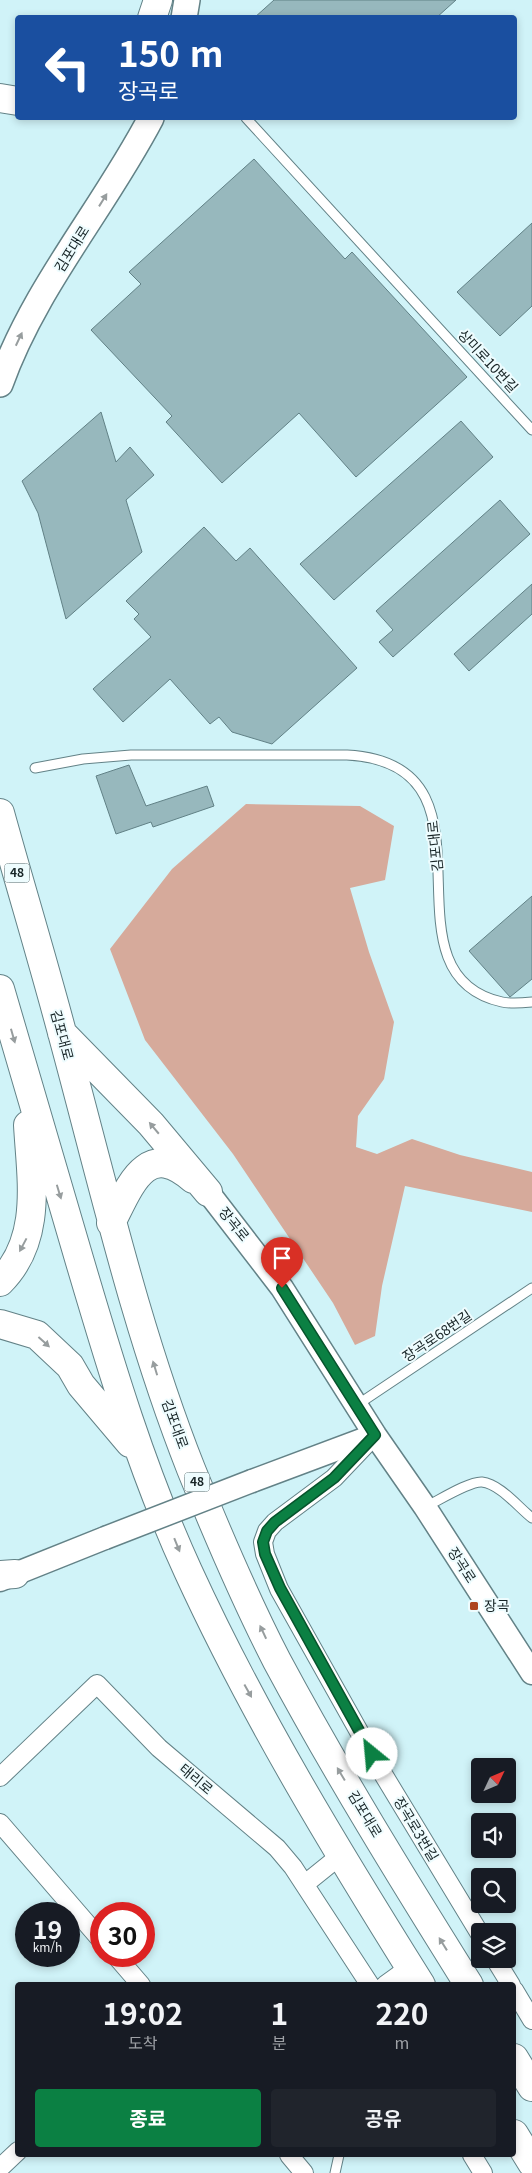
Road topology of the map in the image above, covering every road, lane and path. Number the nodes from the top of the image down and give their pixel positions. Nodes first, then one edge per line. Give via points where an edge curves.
1 (158, 0) edge
2 (187, 0) edge
3 (153, 15) edge
4 (184, 15) edge
5 (0, 98) edge
6 (15, 100) edge
7 (150, 120) edge
8 (248, 120) edge
9 (0, 384) edge
10 (532, 430) edge
11 (35, 768) dead end
12 (0, 813) edge
13 (0, 989) edge
14 (532, 1002) edge
15 (62, 1033) junction
16 (24, 1076) junction
17 (208, 1192) junction
18 (111, 1223) junction
19 (0, 1282) edge
20 (532, 1288) edge
21 (0, 1324) edge
22 (356, 1406) junction
23 (375, 1435) junction
24 (141, 1457) junction
25 (425, 1507) junction
26 (532, 1518) edge
27 (5, 1576) edge
28 (532, 1673) edge
29 (0, 1777) edge
30 (0, 1824) edge
31 (340, 1855) junction
32 (305, 1884) junction
33 (473, 1923) edge
34 (90, 1927) edge
35 (357, 1965) junction
36 (125, 1967) edge
37 (501, 1968) edge
38 (415, 1976) edge
39 (138, 1982) edge
40 (357, 1982) edge
41 (368, 1982) edge
42 (395, 1982) edge
43 (467, 1982) edge
44 (509, 1982) edge
45 (516, 1993) edge
46 (532, 2020) edge
47 (516, 2061) edge
48 (532, 2087) edge
49 (516, 2137) edge
50 (15, 2154) edge
51 (291, 2157) edge
52 (339, 2157) edge
53 (473, 2157) edge
54 (532, 2163) edge
55 (0, 2168) edge
56 (304, 2173) edge
57 (335, 2173) edge
58 (483, 2173) edge

1 - 3 main road
2 - 4 main road
5 - 6 main road
9 -> 7 main road, 김포대로 via 26,326
8 - 10 lane, 상미로10번길
11 - 14 lane, 김포대로 via 83,758 131,755 347,755 369,756 387,762 415,782 434,820 441,933 448,962 472,990 487,998 504,1003
12 - 15 main road, 김포대로 / 48
13 -> 16 main road
17 -> 15 main road via 151,1124
15 - 18 main road, 김포대로 / 48
16 -> 19 main road via 33,1207 28,1236
16 -> 24 main road via 117,1389
17 - 18 main road via 180,1168 168,1163 155,1163 143,1169 133,1180
17 - 22 street, 장곡로 via 282,1288
43 -> 18 main road, 김포대로 / 48 via 333,1760 276,1658 235,1571 160,1384
20 - 22 lane, 장곡로68번길
21 -> 24 main road via 37,1335 70,1366 81,1385
22 - 23 street, 장곡로
23 - 25 street, 장곡로
23 - 27 street, bridge
23 - 33 street, 장곡로3번길 via 334,1478 275,1522 263,1542 265,1554 280,1588 380,1769
24 -> 31 main road via 188,1570 244,1684
25 - 26 lane via 480,1482 498,1489
25 - 28 street, 장곡로
29 - 32 street, 태리로 via 97,1684 159,1748 271,1842
30 - 34 street
31 - 32 street
31 - 38 main road
32 - 35 street, 태리로
35 - 40 lane
35 - 41 street, 태리로
36 - 39 street
37 - 44 street
38 - 42 street
45 - 46 street
47 - 48 main road
49 - 54 main road
50 - 55 street
51 - 56 street
52 - 57 lane
53 - 58 street

